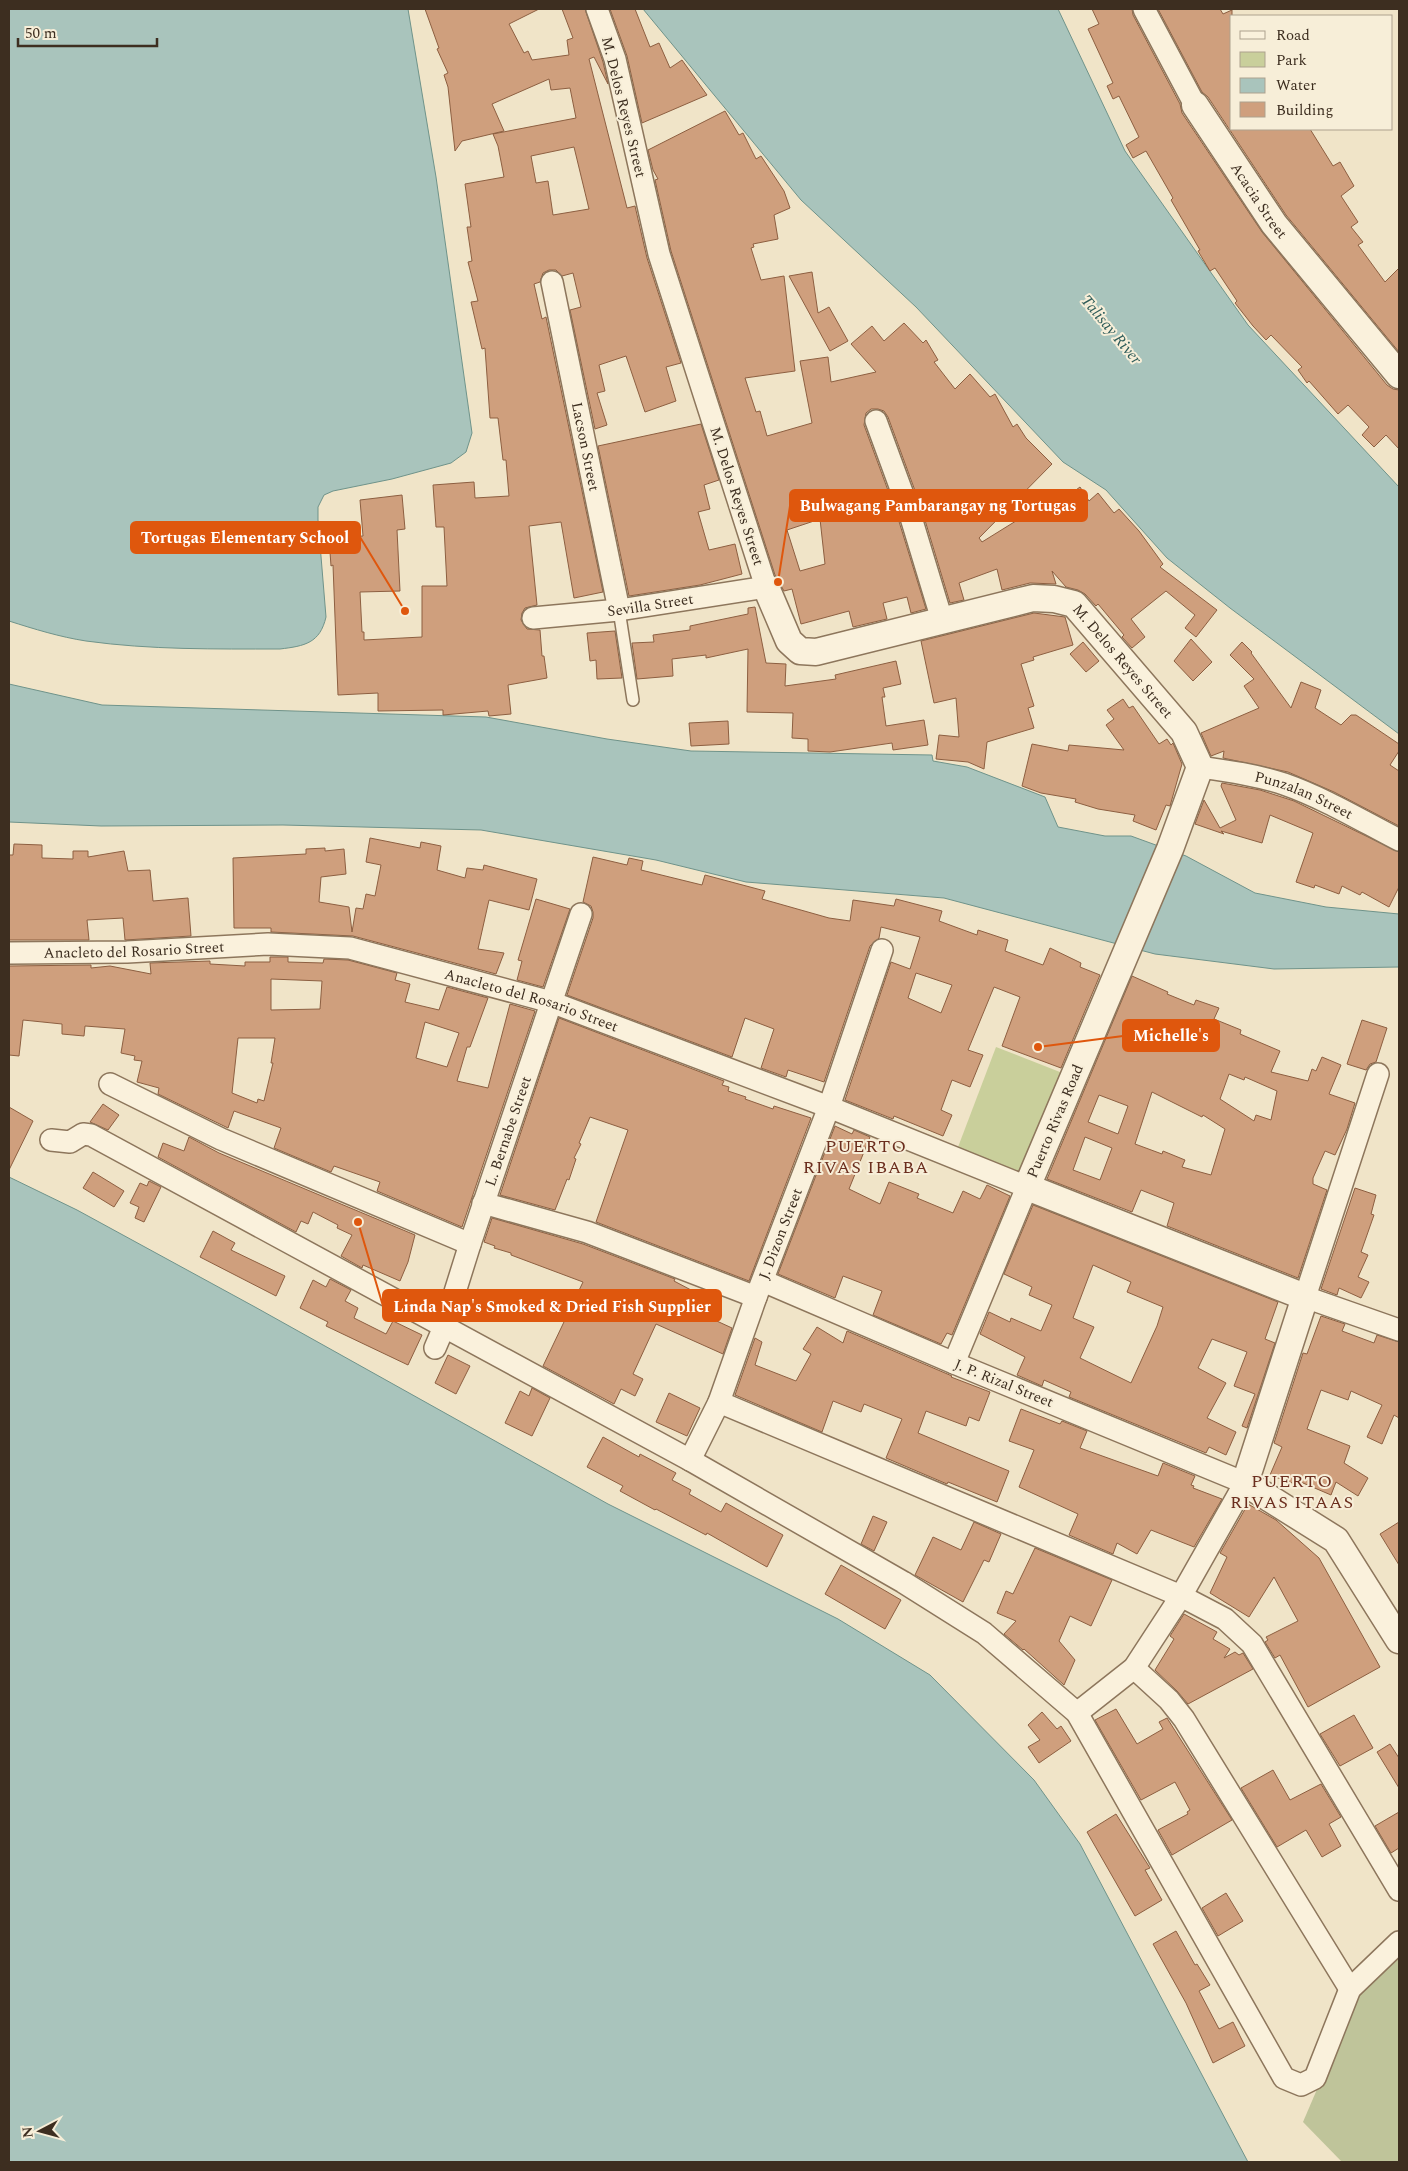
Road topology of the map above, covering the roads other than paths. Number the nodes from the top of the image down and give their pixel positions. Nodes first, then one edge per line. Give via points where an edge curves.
1 (597, 9) edge
2 (1144, 9) edge
3 (1195, 105) joint
4 (552, 282) dead end
5 (1399, 375) edge
6 (876, 421) dead end
7 (766, 587) junction
8 (619, 610) junction
9 (533, 618) dead end
10 (942, 620) junction
11 (633, 700) dead end
12 (1200, 767) junction
13 (1399, 840) edge
14 (581, 914) dead end
15 (882, 950) dead end
16 (9, 953) edge
17 (550, 1002) junction
18 (1378, 1074) dead end
19 (110, 1084) dead end
20 (829, 1107) junction
21 (51, 1140) dead end
22 (1027, 1187) junction
23 (483, 1203) junction
24 (470, 1244) junction
25 (759, 1289) junction
26 (1305, 1297) junction
27 (444, 1327) junction
28 (1399, 1330) edge
29 (435, 1348) dead end
30 (954, 1363) junction
31 (719, 1402) junction
32 (690, 1460) junction
33 (1245, 1483) junction
34 (1181, 1596) junction
35 (1399, 1640) edge
36 (1134, 1668) junction
37 (1077, 1712) junction
38 (1399, 1890) edge
39 (1399, 1942) edge
40 (1350, 1989) junction

1 - 7 street, M. Delos Reyes Street via 614,58 660,254
2 - 3 street, Acacia Street
3 - 5 street, Acacia Street via 1274,224
4 - 8 street, Lacson Street
6 - 10 street via 910,511
7 - 8 street, Sevilla Street
7 - 10 street, M. Delos Reyes Street via 789,641 800,651 816,652
8 - 9 street, Sevilla Street
8 - 11 lane
10 - 12 street, M. Delos Reyes Street via 1033,598 1074,604 1184,732
12 - 13 street, Punzalan Street via 1284,784
12 - 22 street, Puerto Rivas Road via 1170,849
14 - 17 street, L. Bernabe Street
15 - 20 street, J. Dizon Street
16 - 17 street, Anacleto del Rosario Street via 127,952 268,944 350,948
17 - 20 street, Anacleto del Rosario Street
17 - 23 street, L. Bernabe Street
18 - 26 street
19 - 24 street via 221,1138
20 - 22 street, Anacleto del Rosario Street
20 - 25 street, J. Dizon Street
21 - 27 street via 70,1142 83,1134 91,1135
22 - 26 street
22 - 30 street, Puerto Rivas Road
23 - 24 street, L. Bernabe Street
23 - 25 street, J. P. Rizal Street via 587,1232
24 - 27 street, L. Bernabe Street
25 - 30 street, J. P. Rizal Street
25 - 31 street, J. Dizon Street
26 - 28 street
26 - 33 street
27 - 29 street, L. Bernabe Street
27 - 32 street
30 - 33 street, J. P. Rizal Street
31 - 32 street, J. Dizon Street
31 - 34 street
32 - 37 street via 903,1582 984,1633
33 - 34 street
33 - 35 street via 1336,1540
34 - 36 street
34 - 38 street via 1225,1619 1252,1644
36 - 37 street
36 - 40 street via 1170,1700 1184,1719
37 - 40 street via 1284,2078 1301,2085 1315,2078
39 - 40 street

